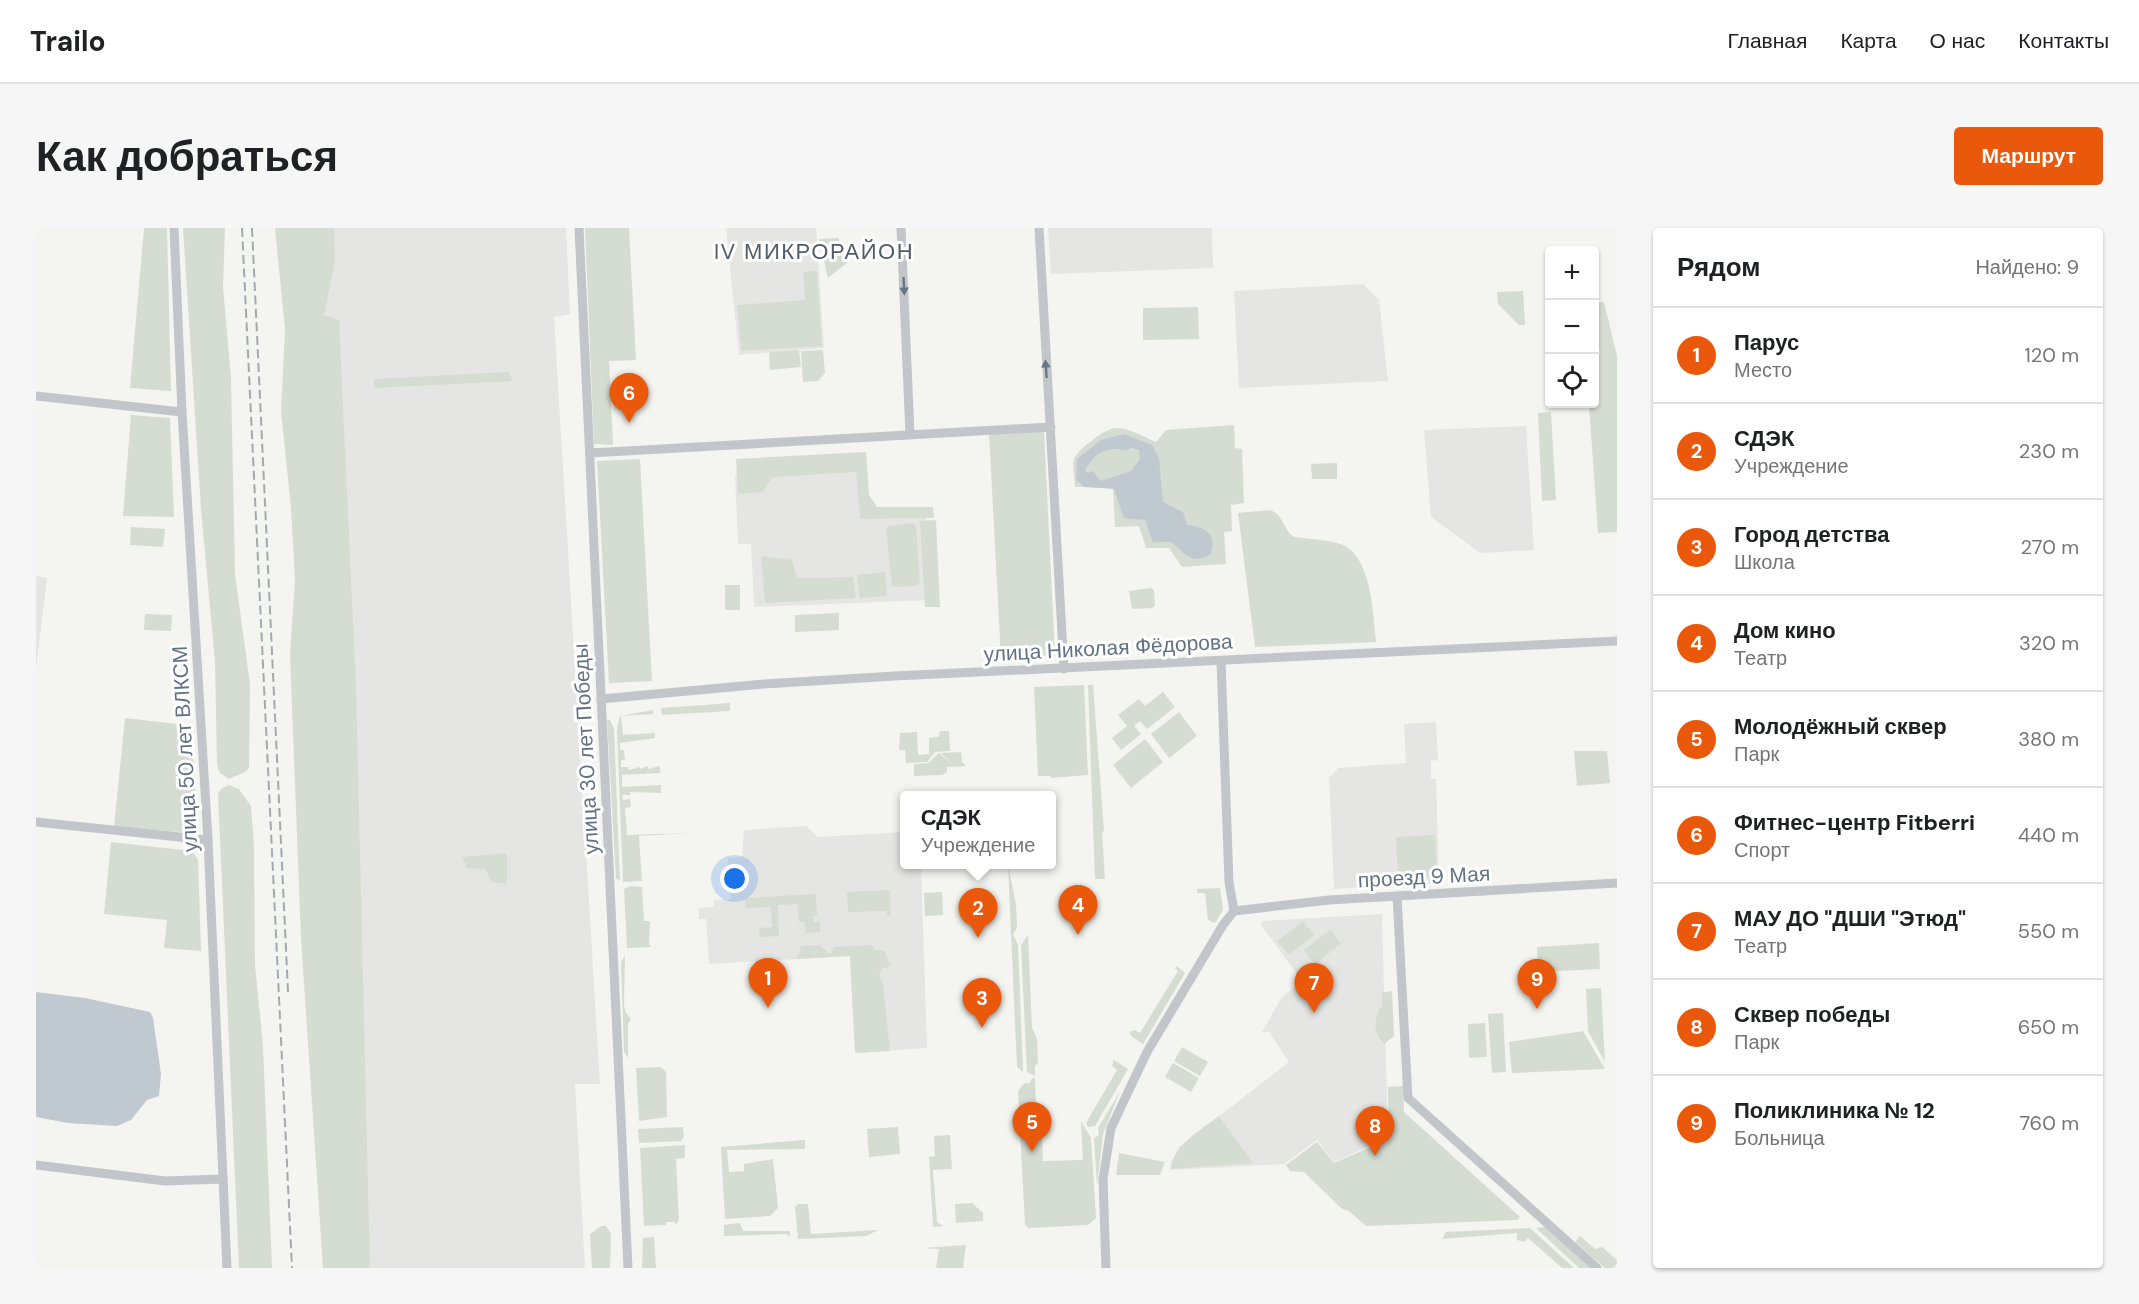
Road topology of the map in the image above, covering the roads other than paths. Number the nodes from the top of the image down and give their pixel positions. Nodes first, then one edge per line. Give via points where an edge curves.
1 (174, 228) edge
2 (579, 228) edge
3 (901, 228) edge
4 (1039, 228) edge
5 (36, 396) edge
6 (182, 412) junction
7 (1051, 427) junction
8 (910, 434) junction
9 (590, 453) junction
10 (1617, 641) edge
11 (1221, 661) junction
12 (1064, 669) junction
13 (601, 699) junction
14 (36, 822) edge
15 (208, 840) junction
16 (1617, 884) edge
17 (1397, 897) junction
18 (1234, 911) junction
19 (36, 1165) edge
20 (223, 1179) junction
21 (227, 1268) edge
22 (628, 1268) edge
23 (1106, 1268) edge
24 (1597, 1268) edge

1 - 6 street, улица 50 лет ВЛКСМ
2 - 9 street, улица 30 лет Победы
3 -> 8 street
7 -> 4 street
5 - 6 street
6 - 15 street, улица 50 лет ВЛКСМ
7 - 8 street
7 - 12 street
8 - 9 street
9 - 13 street, улица 30 лет Победы
10 - 11 street, улица Николая Фёдорова
11 - 12 street, улица Николая Фёдорова
11 - 18 street
12 - 13 street, улица Николая Фёдорова via 764,684
13 - 22 street, улица 30 лет Победы
14 - 15 street
15 - 20 street, улица 50 лет ВЛКСМ
16 - 17 street, проезд 9 Мая
17 - 18 street, проезд 9 Мая
17 - 24 street via 1408,1098
18 - 23 street via 1147,1052 1114,1119 1103,1179
19 - 20 street via 165,1181
20 - 21 street, улица 50 лет ВЛКСМ

